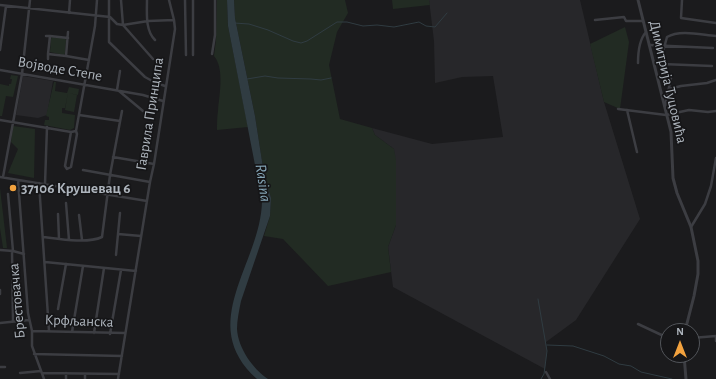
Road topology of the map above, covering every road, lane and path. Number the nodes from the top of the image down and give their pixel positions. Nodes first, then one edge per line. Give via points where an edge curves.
1 (30, 0) edge
2 (70, 0) edge
3 (97, 0) edge
4 (109, 0) edge
5 (121, 0) edge
6 (147, 0) edge
7 (169, 0) edge
8 (185, 0) edge
9 (193, 0) edge
10 (215, 0) edge
11 (638, 0) edge
12 (682, 0) edge
13 (0, 5) edge
14 (6, 6) junction
15 (29, 8) junction
16 (69, 13) junction
17 (96, 16) junction
18 (110, 17) junction
19 (174, 20) junction
20 (595, 20) dead end
21 (148, 21) junction
22 (643, 21) junction
23 (716, 24) edge
24 (123, 25) junction
25 (1, 30) edge
26 (68, 32) dead end
27 (646, 32) junction
28 (46, 36) dead end
29 (50, 36) junction
30 (716, 36) edge
31 (68, 38) junction
32 (155, 40) dead end
33 (1, 45) edge
34 (649, 45) junction
35 (665, 45) junction
36 (713, 48) dead end
37 (0, 50) edge
38 (48, 54) junction
39 (212, 54) dead end
40 (186, 55) dead end
41 (193, 55) dead end
42 (66, 56) junction
43 (153, 58) dead end
44 (48, 59) dead end
45 (89, 60) junction
46 (638, 63) dead end
47 (662, 64) junction
48 (712, 66) dead end
49 (0, 70) edge
50 (120, 71) dead end
51 (22, 74) junction
52 (716, 80) edge
53 (84, 85) junction
54 (165, 86) junction
55 (669, 89) junction
56 (117, 90) junction
57 (163, 101) junction
58 (665, 108) junction
59 (618, 109) dead end
60 (627, 110) junction
61 (122, 111) dead end
62 (144, 111) dead end
63 (716, 111) edge
64 (80, 115) junction
65 (666, 115) junction
66 (0, 120) edge
67 (120, 121) junction
68 (13, 122) junction
69 (47, 127) junction
70 (71, 132) junction
71 (76, 132) junction
72 (637, 152) dead end
73 (113, 157) junction
74 (716, 158) edge
75 (154, 164) junction
76 (83, 170) dead end
77 (110, 175) junction
78 (714, 176) edge
79 (2, 177) edge
80 (18, 180) junction
81 (150, 182) junction
82 (39, 183) junction
83 (45, 184) junction
84 (8, 194) dead end
85 (107, 195) junction
86 (147, 201) junction
87 (66, 203) dead end
88 (120, 213) dead end
89 (58, 214) dead end
90 (79, 215) dead end
91 (688, 218) junction
92 (696, 218) junction
93 (691, 227) junction
94 (118, 234) junction
95 (43, 236) junction
96 (142, 236) junction
97 (60, 239) junction
98 (69, 240) junction
99 (82, 240) junction
100 (0, 250) edge
101 (12, 251) junction
102 (24, 254) junction
103 (116, 254) dead end
104 (45, 262) junction
105 (66, 264) junction
106 (84, 266) junction
107 (104, 268) junction
108 (121, 270) junction
109 (136, 271) junction
110 (0, 290) edge
111 (0, 294) edge
112 (58, 309) dead end
113 (29, 320) junction
114 (13, 321) junction
115 (0, 322) edge
116 (687, 323) edge
117 (638, 324) dead end
118 (32, 331) junction
119 (49, 331) junction
120 (72, 332) junction
121 (94, 333) junction
122 (125, 333) junction
123 (110, 334) junction
124 (660, 334) edge
125 (716, 336) edge
126 (700, 337) edge
127 (716, 341) edge
128 (34, 354) junction
129 (122, 356) junction
130 (685, 363) edge
131 (6, 366) dead end
132 (0, 367) edge
133 (42, 372) junction
134 (546, 372) dead end
135 (20, 373) dead end
136 (66, 373) junction
137 (85, 374) junction
138 (119, 374) junction
139 (44, 379) edge
140 (66, 379) edge
141 (85, 379) edge
142 (118, 379) edge
143 (550, 379) edge
144 (686, 379) edge

1 - 15 street
2 - 16 street
3 - 17 street
4 - 18 street
5 - 24 street
6 - 21 street
7 - 19 street, Гаврила Принципа
8 - 40 street
9 - 41 street
10 - 39 street
11 - 22 street, Димитрија Туцовића
12 - 23 street via 681,18
13 - 14 street
14 - 15 street
14 - 25 street
15 - 16 street
15 - 51 street
16 - 17 street
17 - 18 street
17 - 45 street
18 - 24 street
18 - 54 street via 111,44 145,77
19 - 21 street
19 - 54 street, Гаврила Принципа via 175,29
20 - 22 street via 624,17 626,21
21 - 24 street
21 - 32 street via 150,34
22 - 27 street, Димитрија Туцовића
24 - 43 street
25 - 33 street
26 - 31 street
27 - 34 street, Димитрија Туцовића
27 - 46 street via 643,35
28 - 29 street
29 - 31 street
29 - 38 street
30 - 35 street via 677,34 667,37
31 - 42 street
33 - 37 street
34 - 35 street
34 - 58 street, Димитрија Туцовића
35 - 36 street
35 - 47 street via 661,57
38 - 42 street
38 - 44 street
42 - 45 street
45 - 53 street
47 - 48 street
47 - 55 street via 671,78
49 - 51 street, Војводе Степе
50 - 56 street, Војводе Степе
51 - 53 street, Војводе Степе
51 - 68 street
52 - 55 street
53 - 56 street, Војводе Степе
53 - 64 street
54 - 57 street, Гаврила Принципа
55 - 58 street
56 - 57 street, Војводе Степе via 152,96
56 - 62 street, Војводе Степе
57 - 75 street, Гаврила Принципа
58 - 65 street, Димитрија Туцовића
59 - 60 street
60 - 65 street
60 - 72 street
61 - 67 street
63 - 65 street via 689,110
64 - 67 street
64 - 71 street
65 - 91 street, Димитрија Туцовића via 672,137 674,178
66 - 68 street
67 - 73 street
68 - 69 street
68 - 79 street
69 - 70 street
69 - 83 street
70 - 71 street
70 - 71 street via 64,166 67,169 71,167
73 - 75 street
73 - 77 street
74 - 78 street
75 - 81 street, Гаврила Принципа
76 - 77 street
77 - 81 street
77 - 85 street
78 - 92 street via 705,204
79 - 80 street
80 - 82 street
80 - 102 street, Брестовачка
81 - 86 street, Гаврила Принципа
82 - 83 street
82 - 95 street
83 - 85 street
84 - 101 street
85 - 86 street
85 - 99 street via 102,237
86 - 96 street, Гаврила Принципа
87 - 98 street
88 - 94 street
89 - 97 street
90 - 99 street
91 - 92 street
91 - 93 street, Димитрија Туцовића
92 - 93 street
93 - 116 street, Димитрија Туцовића via 698,266
94 - 96 street
94 - 103 street
95 - 97 street
95 - 104 street
96 - 109 street, Гаврила Принципа
97 - 98 street
98 - 99 street
100 - 101 street
101 - 102 street
101 - 114 street
102 - 113 street, Брестовачка
104 - 105 street
104 - 119 street
105 - 106 street
105 - 112 street
106 - 107 street
106 - 120 street
107 - 108 street
107 - 121 street
108 - 109 street
108 - 123 street
109 - 122 street, Гаврила Принципа
110 - 111 street
113 - 114 street
113 - 118 street, Брестовачка
114 - 115 street
117 - 124 street
118 - 119 street, Крфљанска
118 - 128 street, Брестовачка
119 - 120 street, Крфљанска
120 - 121 street, Крфљанска
121 - 123 street, Крфљанска
122 - 123 street, Крфљанска
122 - 129 street, Гаврила Принципа
125 - 126 street
125 - 127 street
128 - 129 street
128 - 133 street, Брестовачка
129 - 138 street, Гаврила Принципа
130 - 144 street
131 - 132 street
133 - 135 street
133 - 136 street
133 - 139 street, Брестовачка
134 - 143 street
136 - 137 street
136 - 140 street
137 - 138 street
137 - 141 street
138 - 142 street, Гаврила Принципа

